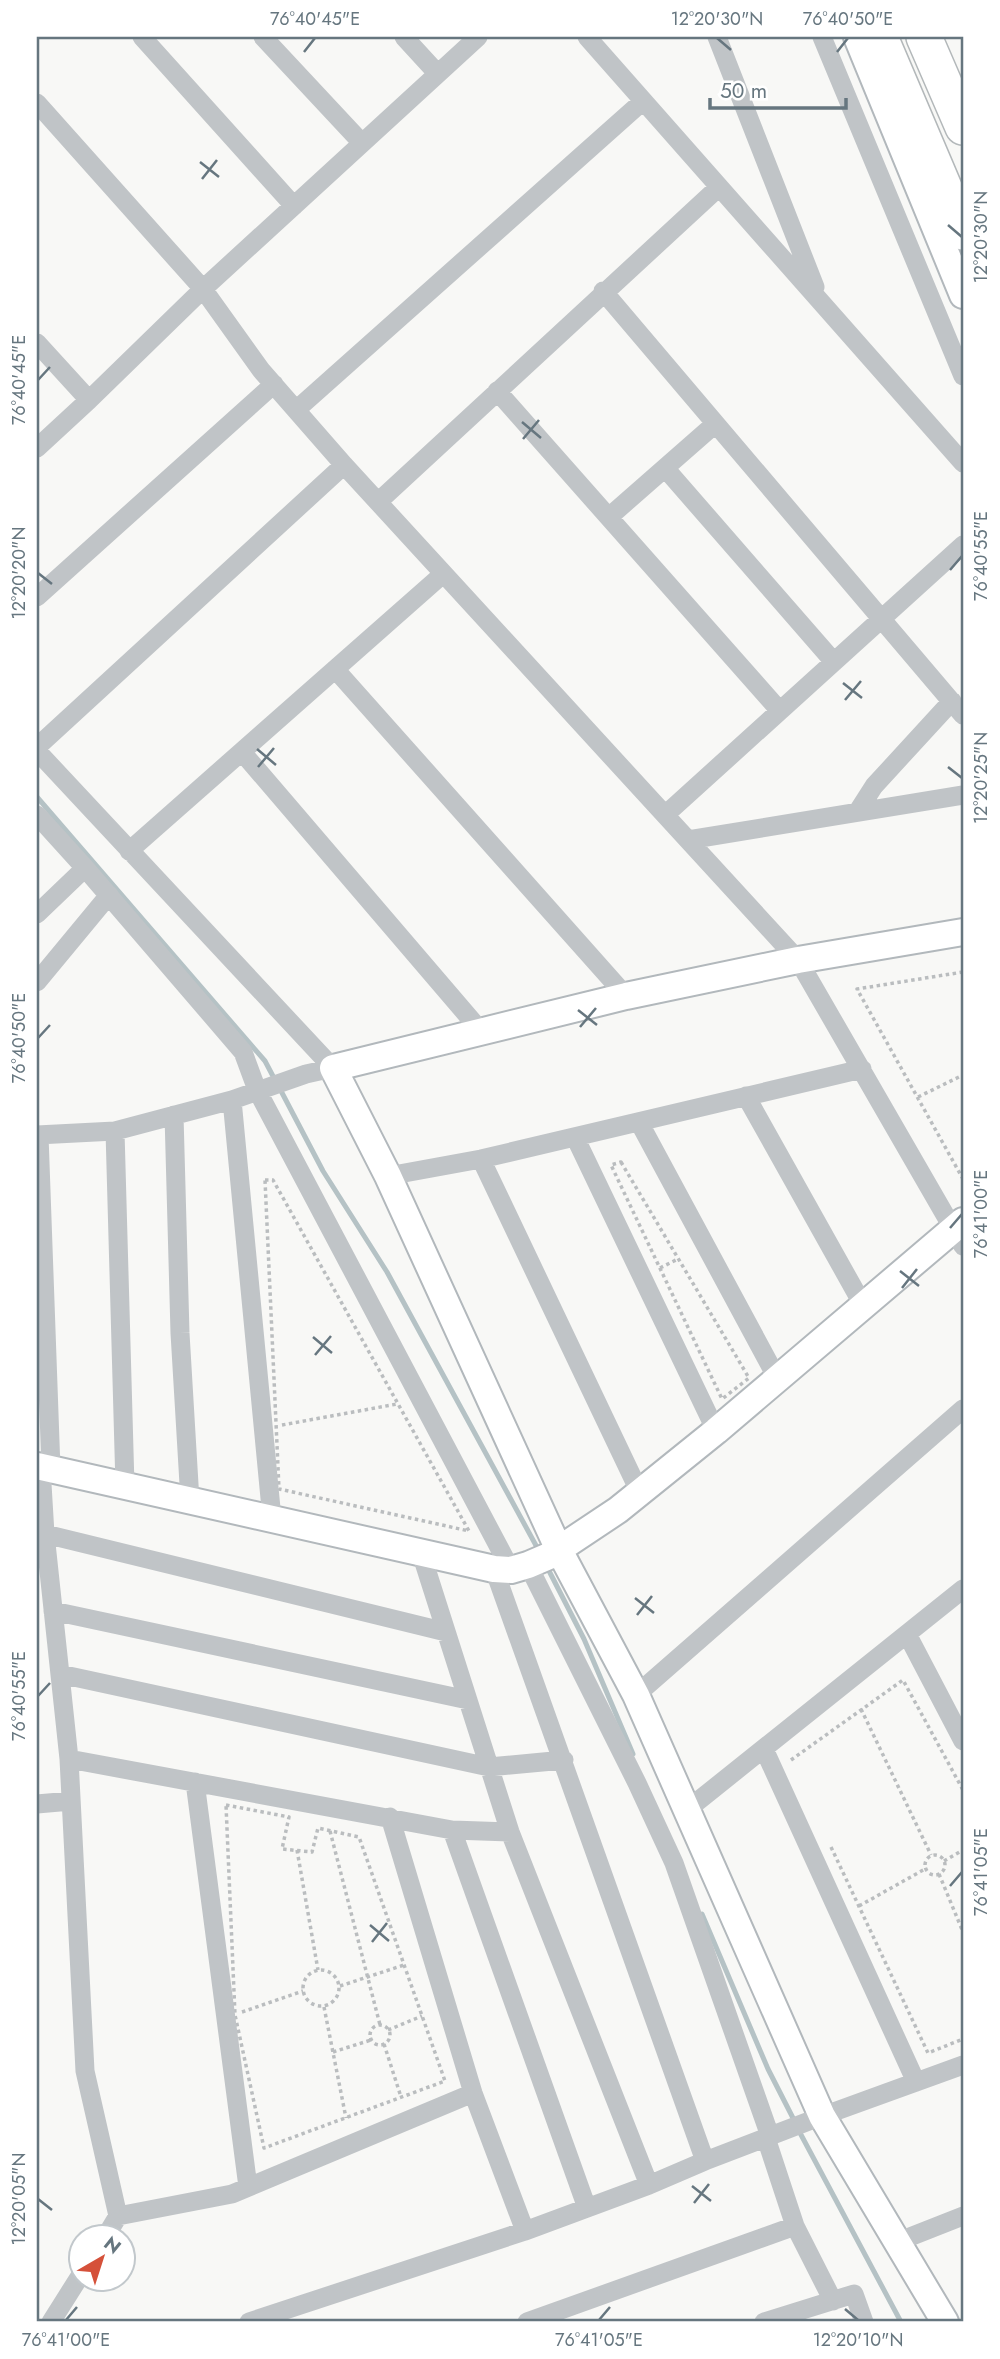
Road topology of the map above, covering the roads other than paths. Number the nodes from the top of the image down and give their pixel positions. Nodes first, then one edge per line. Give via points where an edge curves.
1 (142, 37) edge
2 (263, 37) edge
3 (404, 37) edge
4 (478, 37) edge
5 (587, 37) edge
6 (717, 37) edge
7 (822, 37) edge
8 (857, 37) edge
9 (880, 37) edge
10 (924, 37) edge
11 (437, 73) junction
12 (643, 101) junction
13 (37, 103) edge
14 (963, 127) edge
15 (361, 142) junction
16 (719, 187) junction
17 (294, 205) junction
18 (963, 232) edge
19 (203, 289) junction
20 (603, 292) junction
21 (963, 295) edge
22 (820, 302) junction
23 (37, 343) edge
24 (963, 376) edge
25 (274, 384) junction
26 (497, 391) junction
27 (89, 400) junction
28 (296, 410) junction
29 (715, 424) junction
30 (37, 448) edge
31 (963, 463) edge
32 (344, 465) junction
33 (665, 468) junction
34 (378, 502) junction
35 (609, 517) junction
36 (963, 545) edge
37 (443, 574) junction
38 (37, 597) edge
39 (881, 619) junction
40 (834, 662) junction
41 (335, 669) junction
42 (958, 708) edge
43 (780, 711) junction
44 (37, 749) edge
45 (242, 752) junction
46 (963, 795) edge
47 (858, 811) junction
48 (665, 815) junction
49 (39, 822) edge
50 (688, 840) junction
51 (129, 851) junction
52 (85, 868) junction
53 (109, 895) junction
54 (37, 914) edge
55 (963, 932) edge
56 (799, 960) junction
57 (37, 982) edge
58 (626, 996) junction
59 (480, 1030) junction
60 (333, 1068) junction
61 (862, 1069) junction
62 (263, 1088) junction
63 (746, 1096) junction
64 (232, 1100) junction
65 (174, 1115) junction
66 (639, 1122) junction
67 (115, 1131) junction
68 (38, 1135) edge
69 (575, 1137) junction
70 (481, 1160) junction
71 (388, 1176) junction
72 (960, 1232) edge
73 (863, 1305) junction
74 (777, 1378) junction
75 (963, 1409) edge
76 (716, 1431) junction
77 (43, 1467) edge
78 (125, 1486) junction
79 (640, 1493) junction
80 (190, 1501) junction
81 (272, 1519) junction
82 (46, 1534) junction
83 (421, 1553) junction
84 (529, 1562) junction
85 (963, 1589) edge
86 (53, 1611) junction
87 (446, 1632) junction
88 (907, 1634) junction
89 (60, 1674) junction
90 (636, 1695) junction
91 (468, 1700) junction
92 (963, 1741) edge
93 (764, 1749) junction
94 (69, 1759) junction
95 (564, 1760) junction
96 (489, 1767) junction
97 (195, 1782) junction
98 (71, 1801) junction
99 (37, 1804) edge
100 (688, 1809) junction
101 (390, 1817) junction
102 (452, 1830) junction
103 (510, 1832) junction
104 (963, 2065) edge
105 (916, 2082) junction
106 (472, 2093) junction
107 (820, 2117) junction
108 (770, 2136) junction
109 (705, 2161) junction
110 (649, 2185) junction
111 (248, 2187) junction
112 (587, 2208) junction
113 (963, 2216) edge
114 (118, 2217) junction
115 (115, 2222) edge
116 (796, 2226) junction
117 (525, 2231) junction
118 (897, 2242) junction
119 (70, 2292) edge
120 (833, 2301) junction
121 (770, 2321) edge
122 (51, 2322) edge
123 (249, 2322) edge
124 (527, 2322) edge
125 (864, 2322) edge
126 (945, 2322) edge

1 - 17 street
2 - 15 street
3 - 11 street
4 - 11 street
5 - 12 street
6 - 22 street
7 - 24 street
8 - 21 street
9 - 18 highway
10 - 14 highway
11 - 15 street
12 - 16 street
12 - 28 street
13 - 19 street
15 - 17 street
16 - 20 street
16 - 22 street
17 - 19 street
19 - 25 street
19 - 27 street
20 - 26 street
20 - 29 street
22 - 31 street
23 - 27 street
25 - 28 street
25 - 38 street
26 - 34 street
26 - 35 street
27 - 30 street
28 - 32 street
29 - 33 street
29 - 39 street
32 - 34 street
32 - 44 street
33 - 35 street
33 - 40 street
34 - 37 street
35 - 43 street
36 - 39 street
37 - 41 street
37 - 48 street
39 - 40 street
39 - 42 street
40 - 43 street
41 - 45 street
41 - 58 street
42 - 47 street via 874,786
43 - 48 street
44 - 51 street
45 - 51 street
45 - 59 street
46 - 47 street
47 - 50 street
48 - 50 street
49 - 52 street
50 - 56 street
51 - 60 street
52 - 53 street
52 - 54 street
53 - 57 street
53 - 62 street via 243,1052
55 - 56 street
56 - 58 street
56 - 61 street
58 - 59 street
59 - 60 street
60 - 62 street
60 - 71 street
61 - 63 street
61 - 72 street
62 - 64 street
62 - 84 street
63 - 66 street
63 - 73 street
64 - 65 street
64 - 81 street
65 - 67 street
65 - 80 street
66 - 69 street
66 - 74 street
67 - 68 street
67 - 78 street
68 - 77 street
69 - 70 street
69 - 76 street
70 - 71 street
70 - 79 street
71 - 84 street
72 - 73 street
73 - 74 street
74 - 76 street
75 - 90 street
76 - 79 street
77 - 78 street
77 - 82 street
78 - 80 street
79 - 84 street
80 - 81 street
81 - 83 street
82 - 86 street
82 - 87 street
83 - 84 street
83 - 87 street
84 - 90 street
84 - 95 street
84 - 108 street via 674,1863
85 - 88 street
86 - 89 street
86 - 91 street
87 - 91 street
88 - 92 street
88 - 93 street
89 - 94 street
89 - 96 street
90 - 100 street
91 - 96 street
93 - 100 street
93 - 105 street
94 - 97 street
94 - 98 street
95 - 96 street
95 - 109 street
96 - 103 street
97 - 101 street
97 - 111 street
98 - 99 street
98 - 114 street via 85,2071
100 - 107 street
101 - 102 street
101 - 106 street
102 - 103 street
102 - 112 street
103 - 110 street
104 - 105 street
105 - 107 street
106 - 111 street
106 - 117 street
107 - 108 street
107 - 118 street
108 - 109 street
108 - 116 street
109 - 110 street
110 - 112 street
111 - 114 street
112 - 117 street
113 - 118 street
114 - 115 street
116 - 120 street
116 - 124 street
117 - 123 street
118 - 126 street
119 - 122 street
120 - 121 street
120 - 125 street via 854,2294

